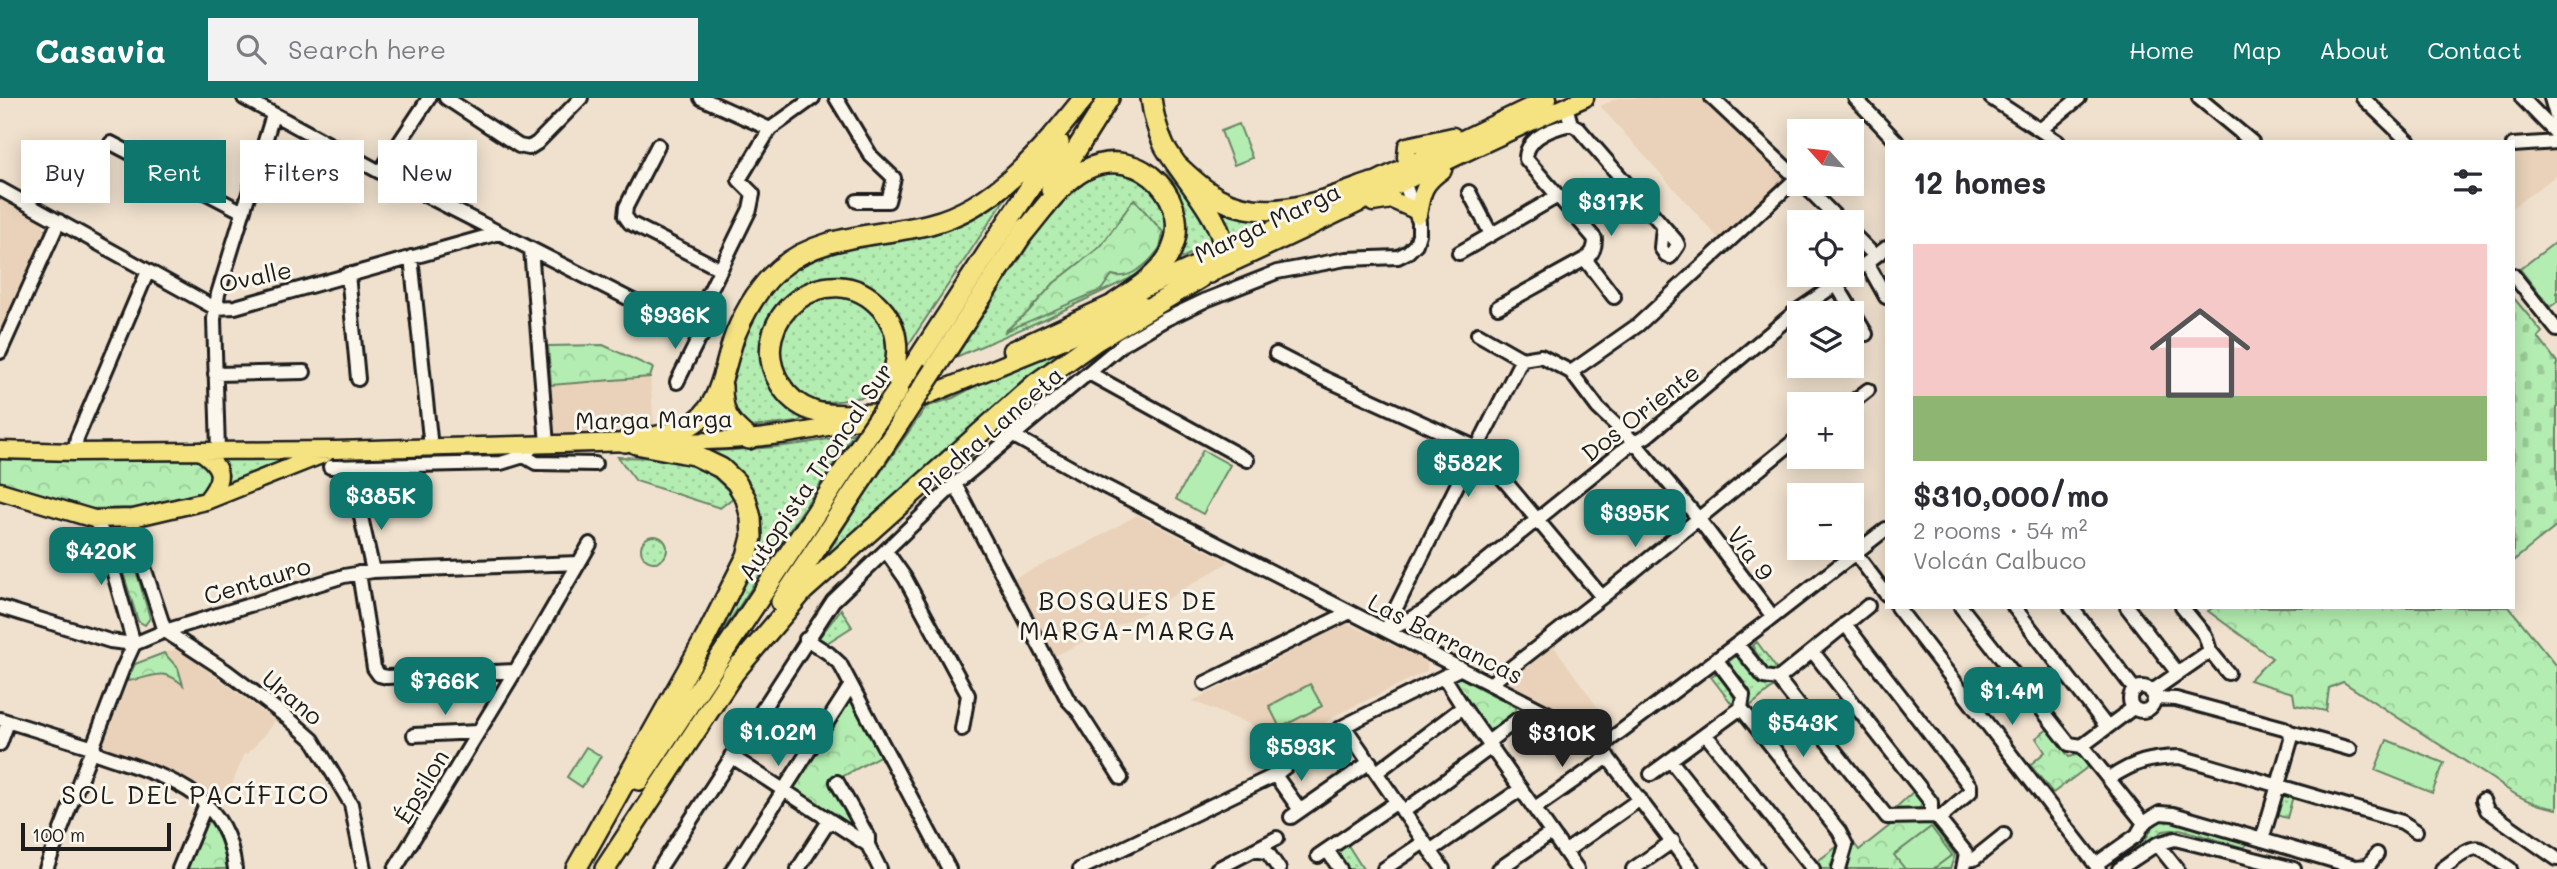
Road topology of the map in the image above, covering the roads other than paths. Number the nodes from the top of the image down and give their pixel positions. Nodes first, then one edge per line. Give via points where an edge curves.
1 (244, 98) edge
2 (429, 98) edge
3 (446, 98) edge
4 (581, 98) edge
5 (701, 98) edge
6 (836, 98) edge
7 (1087, 98) edge
8 (1109, 98) edge
9 (1151, 98) edge
10 (1585, 98) edge
11 (1712, 98) edge
12 (1855, 98) edge
13 (1991, 98) edge
14 (2079, 98) edge
15 (2199, 98) edge
16 (2363, 98) edge
17 (2522, 98) edge
18 (2551, 98) edge
19 (808, 99) edge
20 (1556, 105) edge
21 (273, 115) junction
22 (2557, 118) edge
23 (1567, 125) junction
24 (770, 128) junction
25 (2040, 130) junction
26 (2557, 134) edge
27 (1478, 138) junction
28 (401, 140) edge
29 (1895, 140) edge
30 (2055, 140) edge
31 (2250, 140) edge
32 (2407, 140) edge
33 (2557, 142) edge
34 (111, 144) dead end
35 (658, 145) dead end
36 (2515, 145) edge
37 (1175, 164) junction
38 (1787, 168) edge
39 (378, 171) edge
40 (1408, 173) junction
41 (1372, 183) junction
42 (0, 189) edge
43 (1469, 192) dead end
44 (1787, 192) edge
45 (1558, 196) junction
46 (1816, 196) edge
47 (857, 201) dead end
48 (440, 203) edge
49 (1356, 206) junction
50 (1829, 210) edge
51 (243, 212) junction
52 (1418, 213) junction
53 (58, 221) junction
54 (1663, 227) dead end
55 (499, 233) junction
56 (1491, 234) junction
57 (1021, 236) junction
58 (1885, 249) edge
59 (531, 250) junction
60 (1864, 250) edge
61 (1459, 253) dead end
62 (1222, 254) junction
63 (411, 257) junction
64 (1585, 259) junction
65 (1871, 260) junction
66 (1864, 265) edge
67 (720, 269) junction
68 (148, 271) junction
69 (348, 274) junction
70 (1205, 275) junction
71 (2515, 278) edge
72 (1832, 287) edge
73 (1838, 287) edge
74 (1885, 295) edge
75 (1614, 297) dead end
76 (1115, 303) junction
77 (1498, 307) dead end
78 (215, 308) junction
79 (2557, 330) edge
80 (1478, 334) dead end
81 (1866, 334) dead end
82 (702, 336) junction
83 (0, 352) edge
84 (1276, 354) dead end
85 (1522, 359) junction
86 (304, 372) dead end
87 (1571, 372) junction
88 (1089, 373) junction
89 (215, 374) junction
90 (723, 378) junction
91 (965, 378) junction
92 (358, 379) dead end
93 (677, 382) dead end
94 (1868, 390) dead end
95 (892, 392) junction
96 (1864, 393) edge
97 (877, 414) junction
98 (1012, 435) junction
99 (749, 439) junction
100 (625, 442) junction
101 (1635, 443) junction
102 (1787, 447) edge
103 (432, 448) junction
104 (535, 448) junction
105 (1477, 448) junction
106 (0, 450) edge
107 (218, 450) junction
108 (335, 450) junction
109 (201, 451) junction
110 (75, 452) junction
111 (1247, 460) dead end
112 (595, 464) dead end
113 (361, 466) junction
114 (955, 484) junction
115 (0, 491) edge
116 (357, 499) junction
117 (206, 501) junction
118 (133, 518) junction
119 (1698, 518) junction
120 (94, 519) junction
121 (1537, 522) junction
122 (1885, 530) edge
123 (590, 544) dead end
124 (1864, 547) edge
125 (886, 551) junction
126 (1847, 560) edge
127 (1860, 560) edge
128 (578, 563) junction
129 (366, 572) junction
130 (1885, 593) edge
131 (1602, 597) junction
132 (1868, 606) dead end
133 (0, 607) edge
134 (1899, 609) edge
135 (1963, 609) edge
136 (2016, 609) edge
137 (2073, 609) edge
138 (2128, 609) edge
139 (2184, 609) edge
140 (1350, 612) junction
141 (1773, 617) junction
142 (1844, 624) junction
143 (165, 631) junction
144 (1388, 631) junction
145 (806, 639) junction
146 (134, 644) junction
147 (1737, 644) junction
148 (2210, 651) junction
149 (1813, 652) junction
150 (1716, 659) junction
151 (1461, 668) junction
152 (516, 671) junction
153 (2228, 673) dead end
154 (2175, 674) junction
155 (731, 676) junction
156 (1444, 677) junction
157 (1777, 679) junction
158 (1205, 683) dead end
159 (1490, 684) junction
160 (850, 685) junction
161 (2135, 690) junction
162 (2152, 695) junction
163 (2176, 699) junction
164 (1463, 707) junction
165 (1741, 708) junction
166 (2133, 708) junction
167 (1518, 719) dead end
168 (4, 721) edge
169 (1344, 726) junction
170 (2107, 727) junction
171 (962, 729) dead end
172 (478, 732) junction
173 (2290, 732) junction
174 (1706, 734) junction
175 (414, 735) dead end
176 (0, 744) edge
177 (1489, 744) junction
178 (2082, 746) junction
179 (2350, 749) dead end
180 (93, 750) junction
181 (1604, 752) junction
182 (731, 756) junction
183 (1671, 761) junction
184 (1373, 767) junction
185 (1651, 774) dead end
186 (1275, 775) junction
187 (1121, 778) dead end
188 (2110, 778) junction
189 (837, 782) dead end
190 (2277, 786) junction
191 (1521, 789) junction
192 (784, 790) junction
193 (1640, 799) junction
194 (2483, 800) dead end
195 (206, 804) junction
196 (1400, 807) junction
197 (1535, 808) junction
198 (1936, 817) junction
199 (830, 821) junction
200 (2144, 823) junction
201 (2416, 831) dead end
202 (1551, 833) junction
203 (2004, 835) dead end
204 (1278, 838) dead end
205 (2262, 840) junction
206 (1673, 841) junction
207 (2157, 844) junction
208 (869, 845) junction
209 (1427, 847) junction
210 (1256, 850) junction
211 (1566, 851) junction
212 (2377, 854) dead end
213 (2557, 859) edge
214 (2255, 864) edge
215 (1964, 865) edge
216 (2097, 867) edge
217 (46, 869) edge
218 (179, 869) edge
219 (235, 869) edge
220 (364, 869) edge
221 (396, 869) edge
222 (578, 869) edge
223 (605, 869) edge
224 (659, 869) edge
225 (733, 869) edge
226 (798, 869) edge
227 (880, 869) edge
228 (949, 869) edge
229 (1080, 869) edge
230 (1217, 869) edge
231 (1279, 869) edge
232 (1340, 869) edge
233 (1384, 869) edge
234 (1443, 869) edge
235 (1499, 869) edge
236 (1577, 869) edge
237 (1633, 869) edge
238 (1692, 869) edge
239 (1757, 869) edge
240 (1813, 869) edge
241 (1839, 869) edge
242 (2119, 869) edge
243 (2177, 869) edge
244 (2294, 869) edge
245 (2442, 869) edge
246 (2510, 869) edge

1 - 21 street
2 - 28 street
3 - 4 street via 529,148
5 - 24 street
6 - 47 street via 871,156 894,178 888,201
7 - 90 highway via 1023,168 966,209 932,224 822,245 778,269 748,307
7 - 95 highway, Autopista Troncal Sur
8 - 57 highway, Autopista Troncal Sur
9 - 37 highway via 1159,132
10 - 20 main road, Marga Marga
11 - 38 street
12 - 29 street
13 - 25 street
14 - 25 street
15 - 31 street
16 - 32 street
17 - 26 street
18 - 22 street
19 - 24 street
20 - 23 street
20 - 27 main road, Marga Marga
21 - 39 street
21 - 51 street
23 - 45 street via 1531,142 1526,149 1526,159
23 - 54 street via 1578,128
24 - 67 street via 738,180 753,194 750,209
25 - 30 street
27 - 40 main road, Marga Marga
27 - 40 main road via 1411,143 1405,149
27 - 52 main road via 1429,180
33 - 36 street
34 - 51 street
35 - 67 street via 626,207 627,220
37 - 41 highway via 1221,200 1255,208 1306,205
37 - 62 highway via 1212,216 1222,240
40 - 41 main road, Marga Marga
40 - 49 main road, Marga Marga
40 - 52 street
41 - 62 main road, Marga Marga
42 - 53 street, Ovalle
43 - 56 street
44 - 87 street via 1638,325
45 - 56 street
45 - 64 street via 1595,239 1591,256
46 - 50 street
48 - 55 street
49 - 52 main road via 1392,200
49 - 70 main road, Marga Marga
51 - 78 street
52 - 88 street, Piedra Lanceta via 1419,234 1408,252 1301,267 1245,283 1164,320 1123,344
53 - 68 street, Ovalle
53 - 83 street
55 - 59 street
55 - 63 street, Ovalle
56 - 61 street
57 - 76 highway via 1084,171 1119,163 1152,175 1173,204 1175,240 1152,276
57 - 155 highway, Autopista Troncal Sur, bridge
58 - 65 street, Dos Oriente
59 - 82 street
59 - 104 street
60 - 65 street
62 - 70 highway
62 - 76 main road, Marga Marga
63 - 69 street, Ovalle
63 - 103 street
64 - 75 street
64 - 77 street
65 - 66 street, Dos Oriente
65 - 74 street
67 - 82 street via 706,299
68 - 78 street, Ovalle
68 - 110 street
69 - 78 street, Ovalle via 235,307
69 - 92 street
70 - 91 main road, Marga Marga via 1059,342
70 - 155 highway via 1097,340 1035,384 803,591
71 - 79 street
72 - 101 street, Dos Oriente
73 - 81 street
76 - 91 main road, Marga Marga via 1013,350
78 - 89 street
80 - 85 street, Vía 9
82 - 93 street
84 - 105 street
85 - 87 street, Vía 9 via 1541,356
85 - 105 street
86 - 89 street
87 - 101 street, Vía 9 via 1598,408
88 - 98 street, Piedra Lanceta
88 - 111 street
89 - 107 street
90 - 99 highway via 722,407 732,425
90 - 100 highway via 711,406 687,427
91 - 97 main road, Marga Marga
94 - 96 street
95 - 97 highway via 897,341 887,314 873,300 847,288 827,287 809,292 786,310 771,345 774,373 784,390 814,411
95 - 222 highway, Autopista Troncal Sur, bridge
97 - 99 main road, Marga Marga via 822,430
98 - 114 street, Piedra Lanceta
98 - 140 street, Las Barrancas
99 - 100 main road, Marga Marga
100 - 104 main road, Marga Marga
100 - 222 highway via 694,455 722,468 746,499 752,537 706,637
101 - 119 street, Vía 9
101 - 121 street, Dos Oriente
102 - 119 street
103 - 104 main road, Marga Marga
103 - 108 main road, Marga Marga
104 - 112 street, Marga Marga via 536,463
104 - 113 street via 501,463
105 - 121 street
105 - 144 street
106 - 110 main road, Marga Marga
107 - 108 main road, Marga Marga
107 - 109 main road, Marga Marga
108 - 117 main road, Marga Marga
109 - 110 main road, Marga Marga
109 - 117 main road via 220,473
113 - 116 street
113 - 116 street via 336,466
114 - 125 street, Piedra Lanceta
114 - 187 street via 1068,700
115 - 120 main road, Marga Marga
116 - 129 street
117 - 118 main road, Marga Marga
118 - 120 main road, Marga Marga
118 - 143 street via 136,543
119 - 131 street
119 - 141 street, Vía 9
120 - 146 street
121 - 131 street
121 - 144 street, Dos Oriente via 1424,611
122 - 124 street
123 - 128 street, Épsilon
125 - 145 street, Piedra Lanceta via 833,601
125 - 171 street via 968,695
126 - 141 street
127 - 130 street
128 - 129 street, Centauro
128 - 152 street, Épsilon
129 - 143 street, Centauro
129 - 152 street via 374,668 379,675
131 - 159 street
132 - 142 street
133 - 146 street
134 - 216 street
135 - 178 street via 2070,744
136 - 170 street
137 - 161 street
138 - 154 street
139 - 148 street via 2205,635
140 - 144 street, Las Barrancas
140 - 158 street
141 - 147 street
142 - 149 street
142 - 198 street via 1970,786 1970,792
143 - 146 street, Centauro
143 - 220 street, Urano via 226,671 313,740 351,804
144 - 151 street, Las Barrancas
145 - 160 street via 840,664
145 - 182 street, Piedra Lanceta
146 - 180 street
147 - 150 street
147 - 157 street via 1764,677
148 - 153 street
148 - 154 street
149 - 157 street
149 - 198 street via 1931,802
150 - 165 street via 1744,695
150 - 181 street
151 - 156 street
151 - 159 street, Las Barrancas
152 - 172 street, Épsilon
154 - 162 street
154 - 163 street via 2171,689
155 - 223 highway, Autopista Troncal Sur
156 - 164 street
156 - 169 street
157 - 198 street via 1887,817
159 - 181 street, Las Barrancas via 1586,733
160 - 192 street
160 - 228 street
161 - 162 street via 2142,687
161 - 166 street via 2130,698
162 - 163 street
162 - 166 street via 2148,709
163 - 173 street
164 - 177 street
164 - 184 street
165 - 174 street
165 - 241 street via 1839,831 1846,845
166 - 170 street
167 - 177 street
168 - 176 street
168 - 180 street
169 - 184 street
169 - 186 street
170 - 178 street
172 - 175 street
172 - 221 street, Épsilon
173 - 179 street
173 - 190 street
174 - 183 street
174 - 240 street
177 - 191 street
177 - 196 street
178 - 188 street
180 - 195 street via 179,783
180 - 217 street
181 - 193 street, Las Barrancas
181 - 197 street
182 - 192 street
182 - 224 street, Piedra Lanceta
183 - 185 street
183 - 239 street
184 - 186 street via 1295,813
184 - 196 street
186 - 229 street
188 - 190 street via 2152,758 2180,757
188 - 200 street
189 - 208 street
190 - 201 street via 2402,822
190 - 205 street
191 - 197 street
191 - 209 street
192 - 199 street
192 - 225 street
193 - 206 street, Las Barrancas
193 - 211 street
194 - 213 street via 2487,810
195 - 218 street
195 - 219 street via 230,840
196 - 209 street
196 - 232 street via 1322,853
197 - 202 street
198 - 215 street via 1966,853
199 - 208 street
199 - 226 street
200 - 205 street via 2160,813 2173,814
200 - 216 street via 2137,835
202 - 211 street
202 - 235 street
203 - 215 street
204 - 210 street
205 - 212 street via 2355,867 2368,866
206 - 237 street
206 - 238 street, Las Barrancas
207 - 214 street via 2175,839
207 - 242 street
207 - 243 street
208 - 227 street
209 - 233 street
209 - 234 street
210 - 230 street
210 - 231 street via 1268,853
211 - 236 street
214 - 244 street
245 - 246 street via 2471,847

